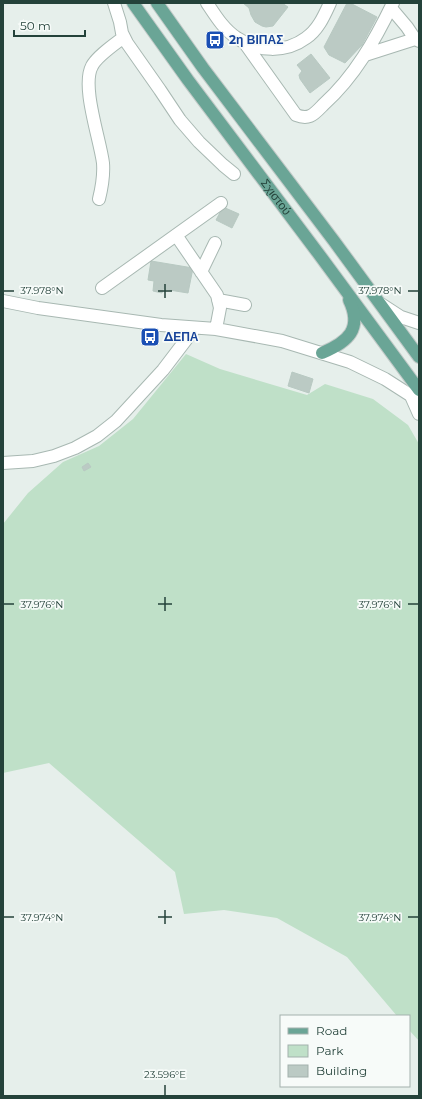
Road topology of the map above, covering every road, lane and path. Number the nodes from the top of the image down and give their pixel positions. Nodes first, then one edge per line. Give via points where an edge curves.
1 (114, 3) edge
2 (133, 3) edge
3 (157, 3) edge
4 (207, 3) edge
5 (330, 3) edge
6 (392, 5) edge
7 (124, 37) junction
8 (417, 40) edge
9 (244, 42) junction
10 (365, 55) junction
11 (234, 174) dead end
12 (99, 199) dead end
13 (221, 203) dead end
14 (176, 235) junction
15 (215, 243) dead end
16 (201, 272) junction
17 (341, 284) junction
18 (102, 288) dead end
19 (218, 300) junction
20 (3, 301) edge
21 (379, 303) junction
22 (245, 305) dead end
23 (419, 323) edge
24 (195, 328) junction
25 (216, 330) junction
26 (322, 353) junction
27 (419, 357) edge
28 (416, 395) edge
29 (419, 414) edge
30 (3, 463) edge

1 - 7 street
2 - 17 main road, Σχιστού
3 - 21 main road, Σχιστού
4 - 9 street via 225,27
5 - 9 street via 316,28 307,38 295,44 282,49 267,49
6 - 8 street
6 - 10 street
7 - 11 street via 180,120 199,142
7 - 12 street via 104,52 92,66 88,78 90,103 103,164 103,184
8 - 10 street
9 - 10 street via 296,115 303,118 312,116 333,96
13 - 14 street
14 - 16 street
14 - 18 street
15 - 16 street
16 - 19 street
17 - 26 main road via 351,304 353,328 347,339
17 - 28 main road, Σχιστού
19 - 22 street
19 - 25 street via 220,308
20 - 24 street via 38,308
21 - 23 street via 401,317
21 - 27 main road, Σχιστού
24 - 25 street
24 - 30 street via 163,370 116,421 97,436 54,456
25 - 26 street via 282,341
26 - 28 street via 350,362
28 - 29 street

